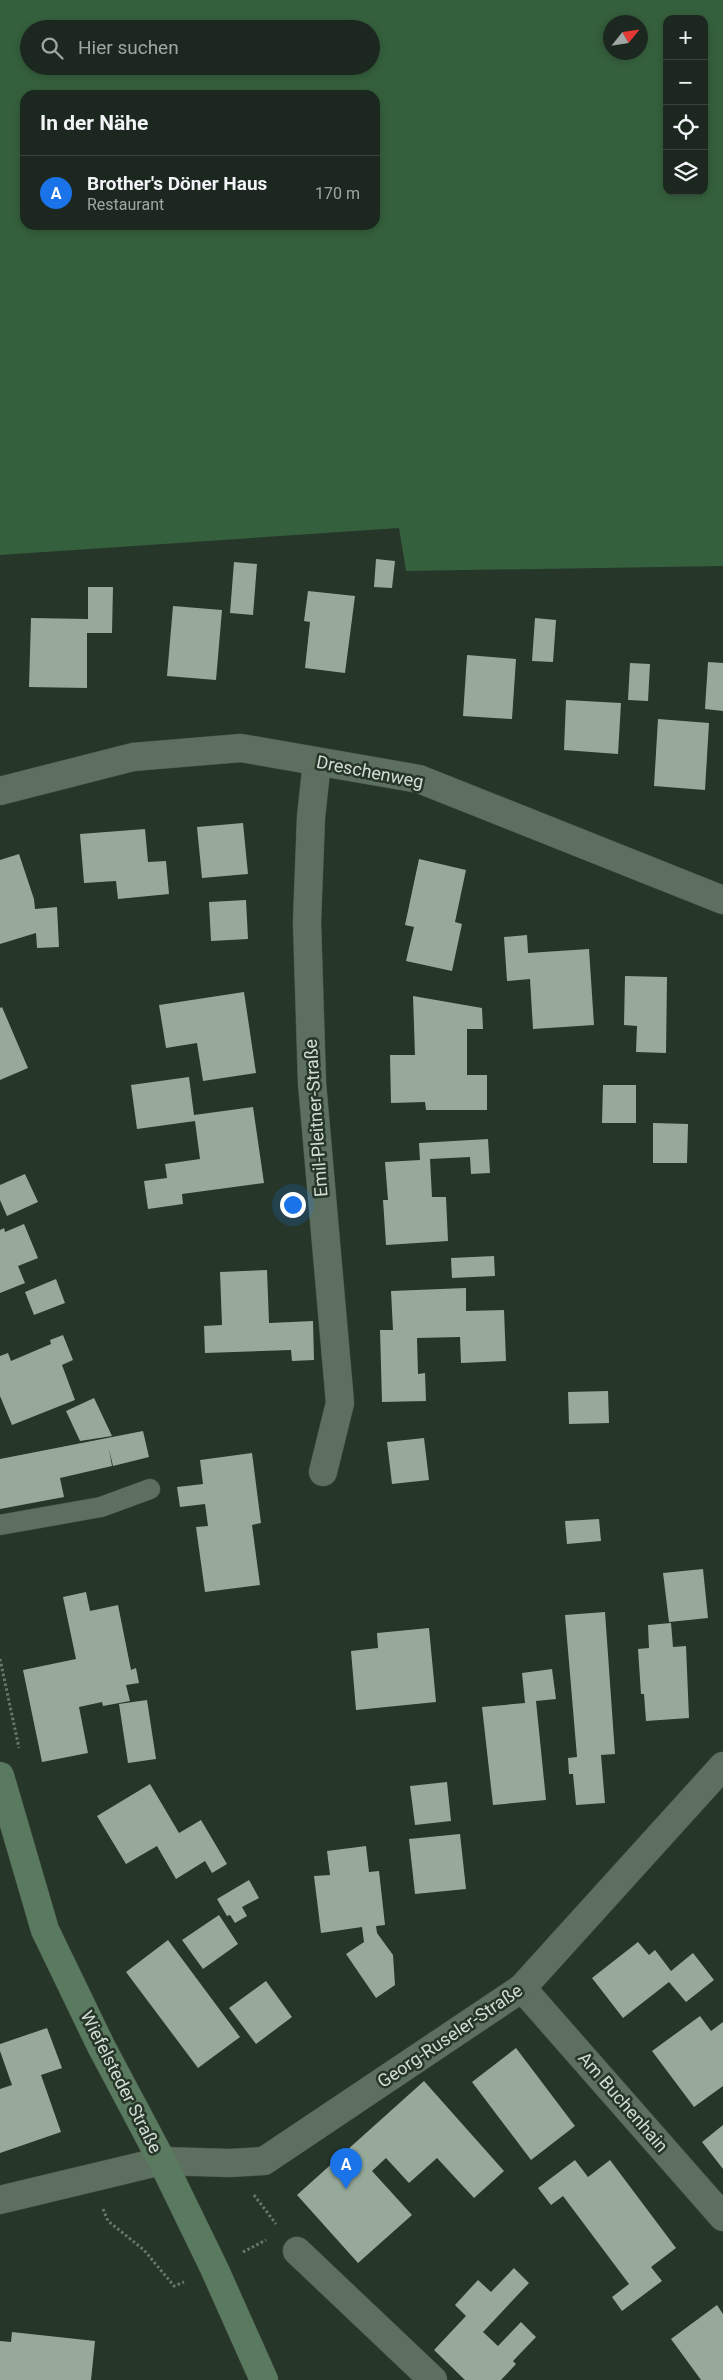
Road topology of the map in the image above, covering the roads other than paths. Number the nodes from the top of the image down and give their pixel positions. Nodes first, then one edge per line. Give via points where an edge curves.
1 (317, 762) junction
2 (0, 792) edge
3 (723, 900) edge
4 (323, 1472) dead end
5 (150, 1489) dead end
6 (0, 1524) edge
7 (723, 1766) edge
8 (0, 1776) edge
9 (522, 1988) junction
10 (162, 2162) junction
11 (0, 2200) edge
12 (723, 2217) edge
13 (297, 2251) dead end
14 (264, 2380) edge
15 (433, 2380) edge

1 - 2 street, Dreschenweg via 242,748 133,757
1 - 3 street, Dreschenweg via 419,779
1 - 4 street, Emil-Pleitner-Straße via 311,817 307,922 311,1074 340,1403
5 - 6 lane via 101,1507
7 - 9 street, Georg-Ruseler-Straße
8 - 10 main road, Wiefelsteder Straße via 46,1930 101,2046
9 - 10 street, Georg-Ruseler-Straße via 264,2161 230,2164
9 - 12 street, Am Buchenhain
10 - 11 street, Georg-Ruseler-Straße
10 - 14 main road, Wiefelsteder Straße
13 - 15 street

